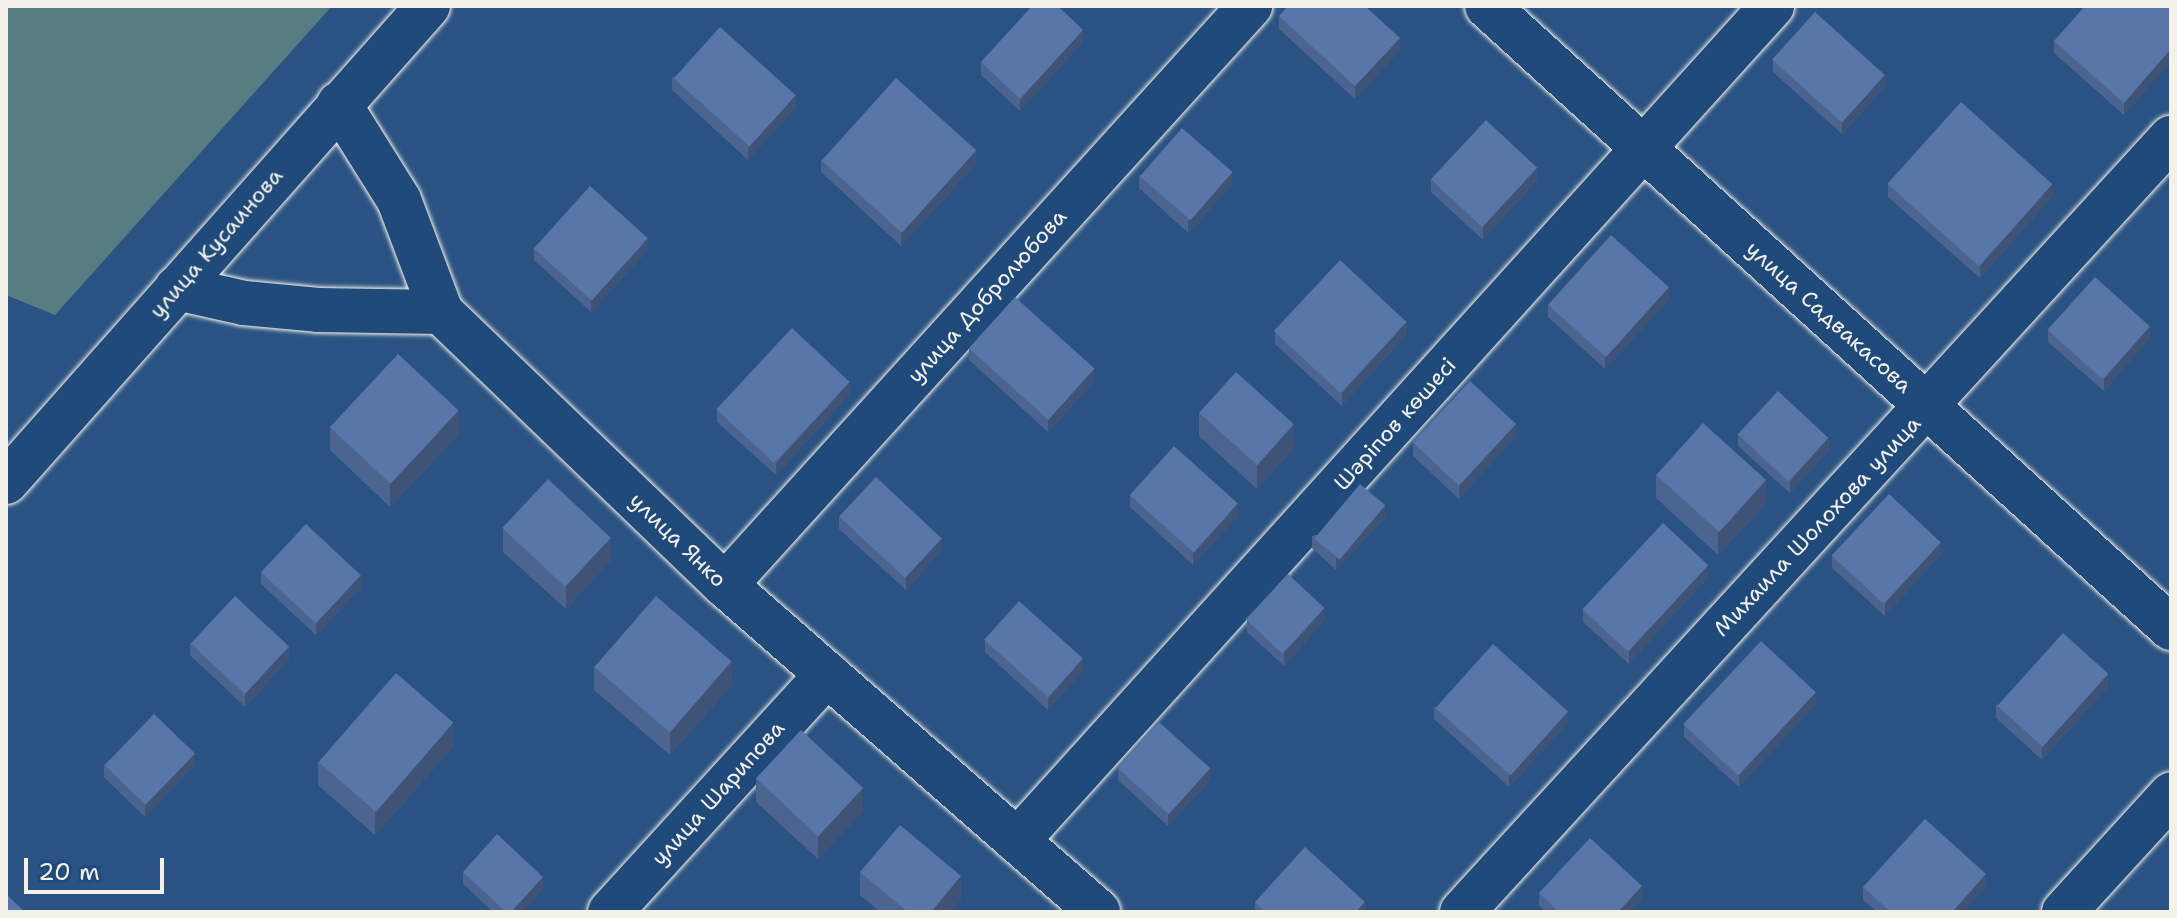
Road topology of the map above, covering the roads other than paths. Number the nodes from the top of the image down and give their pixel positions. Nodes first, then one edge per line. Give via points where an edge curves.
1 (428, 6) edge
2 (1250, 6) edge
3 (1487, 6) edge
4 (1772, 6) edge
5 (339, 104) junction
6 (2171, 138) edge
7 (1644, 149) junction
8 (177, 288) junction
9 (441, 312) junction
10 (1927, 406) junction
11 (6, 482) edge
12 (725, 585) junction
13 (2171, 628) edge
14 (827, 674) junction
15 (2171, 795) edge
16 (1017, 841) junction
17 (610, 912) edge
18 (1098, 912) edge
19 (1462, 912) edge
20 (2064, 912) edge

1 - 5 street, улица Кусаинова
2 - 12 street, улица Добролюбова
3 - 7 street, улица Садвакасова
4 - 7 street, Шәріпов көшесі
5 - 8 street, улица Кусаинова
5 - 9 street, улица Янко via 399,200
6 - 10 street, Михаила Шолохова улица
7 - 10 street, улица Садвакасова
7 - 16 street, Шәріпов көшесі
8 - 9 street via 244,303 318,310
8 - 11 street, улица Кусаинова
9 - 12 street, улица Янко
10 - 13 street, улица Садвакасова
10 - 19 street, Михаила Шолохова улица
12 - 14 street, улица Янко
14 - 16 street, улица Янко
14 - 17 street, улица Шарипова
15 - 20 street
16 - 18 street, улица Янко

